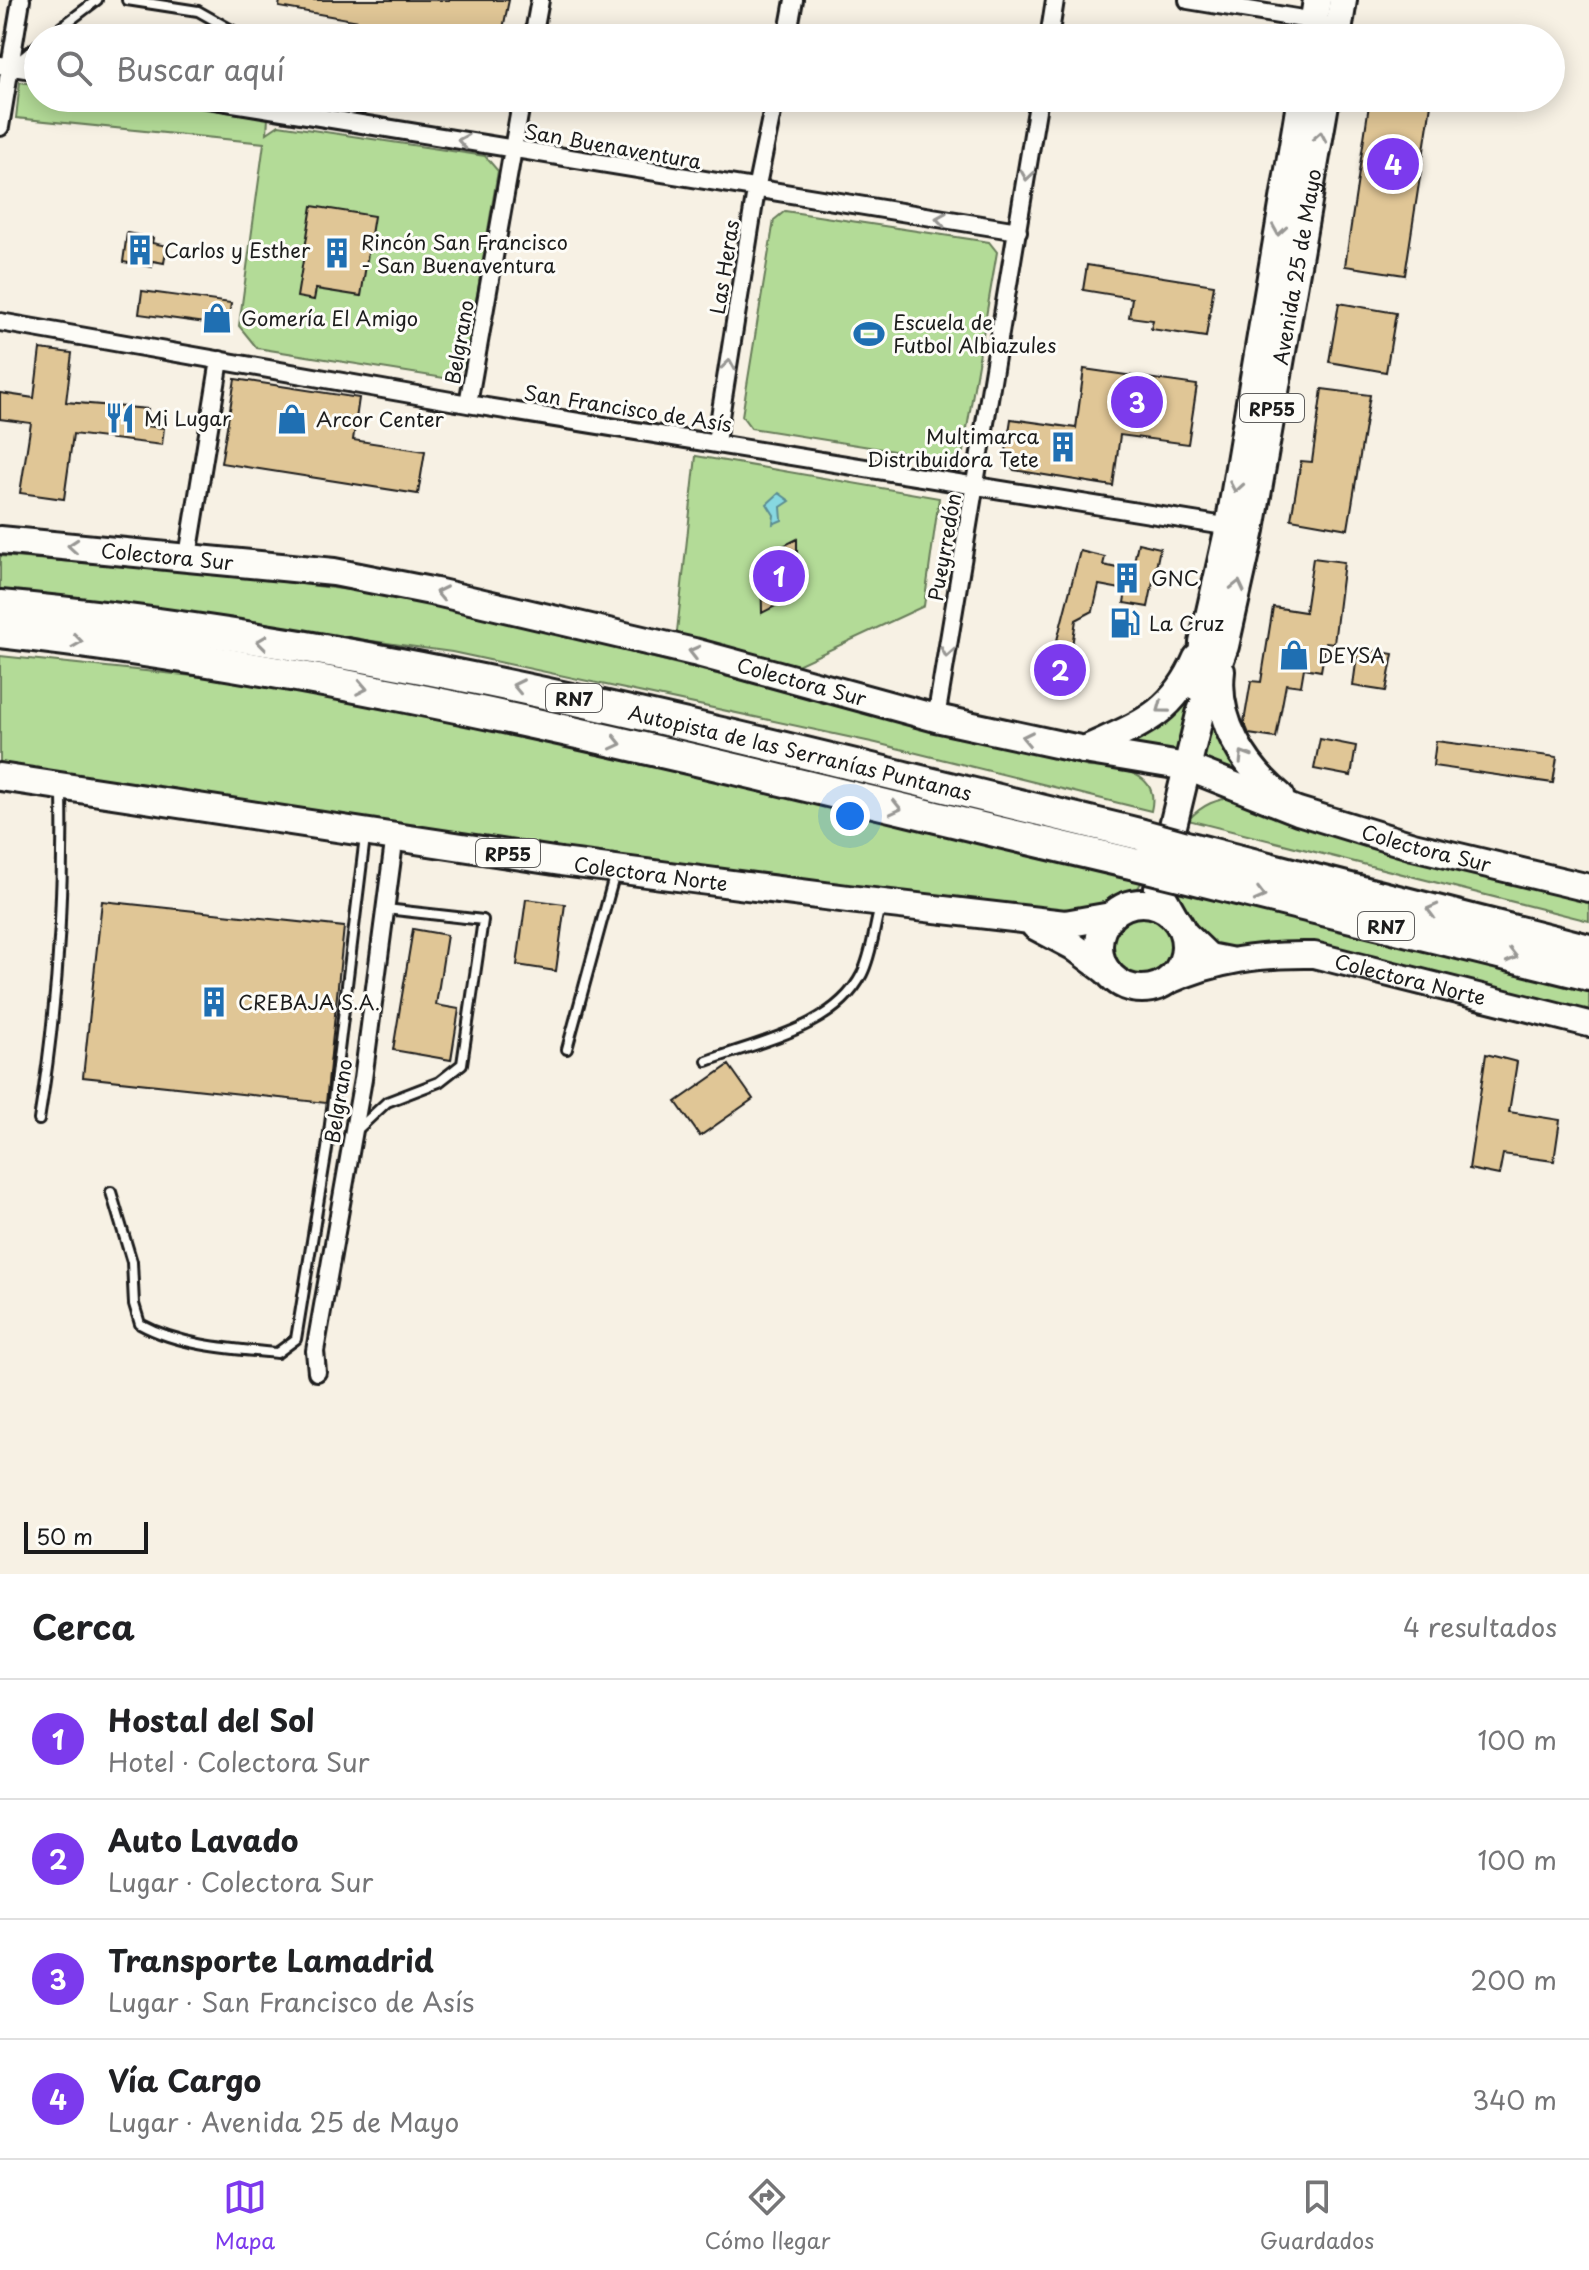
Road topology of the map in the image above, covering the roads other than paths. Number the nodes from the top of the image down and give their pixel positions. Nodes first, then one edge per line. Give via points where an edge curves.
1 (21, 0) edge
2 (97, 0) edge
3 (127, 0) edge
4 (540, 0) edge
5 (794, 0) edge
6 (1055, 0) edge
7 (1188, 0) edge
8 (1327, 20) edge
9 (65, 24) edge
10 (221, 24) edge
11 (536, 24) edge
12 (790, 24) edge
13 (1051, 24) edge
14 (24, 54) edge
15 (5, 66) edge
16 (287, 112) edge
17 (520, 112) edge
18 (772, 112) edge
19 (1037, 112) edge
20 (1300, 112) edge
21 (1323, 112) edge
22 (0, 127) edge
23 (513, 149) junction
24 (756, 190) junction
25 (1018, 231) junction
26 (1285, 271) junction
27 (0, 322) edge
28 (220, 360) junction
29 (468, 404) junction
30 (716, 442) junction
31 (975, 486) junction
32 (1240, 529) junction
33 (0, 540) edge
34 (188, 556) junction
35 (0, 604) edge
36 (0, 632) edge
37 (1214, 645) junction
38 (936, 718) junction
39 (1084, 750) junction
40 (1187, 767) junction
41 (0, 777) edge
42 (62, 787) junction
43 (1298, 811) junction
44 (366, 830) junction
45 (395, 835) junction
46 (1162, 856) junction
47 (616, 868) junction
48 (1589, 888) edge
49 (881, 902) junction
50 (386, 909) junction
51 (1118, 911) junction
52 (1017, 917) junction
53 (1179, 925) junction
54 (1589, 950) edge
55 (1231, 960) junction
56 (1108, 972) junction
57 (1589, 975) edge
58 (1167, 982) junction
59 (1589, 1024) edge
60 (567, 1049) dead end
61 (707, 1061) dead end
62 (39, 1120) dead end
63 (353, 1133) junction
64 (111, 1192) dead end
65 (317, 1372) dead end

1 - 15 street
2 - 9 lane
3 - 10 lane via 198,11
4 - 11 street
5 - 12 street
6 - 13 street
7 - 8 street
14 - 15 lane
15 - 22 street
23 -> 16 street, San Buenaventura
17 - 23 street, Belgrano
18 - 24 street, Las Heras
19 -> 25 street, Pueyrredón
20 -> 26 main road, Avenida 25 de Mayo / RP55
26 -> 21 main road, Avenida 25 de Mayo / RP55
23 - 24 street, San Buenaventura
23 - 29 street, Belgrano
25 -> 24 street, San Buenaventura
30 -> 24 street, Las Heras
25 - 31 street, Pueyrredón
26 - 32 main road, Avenida 25 de Mayo / RP55
27 - 28 street, San Francisco de Asís
28 - 29 street, San Francisco de Asís
28 - 34 street
29 - 30 street, San Francisco de Asís
30 - 31 street, San Francisco de Asís
31 - 32 street, San Francisco de Asís
31 -> 38 street, Pueyrredón
32 - 37 main road, Avenida 25 de Mayo / RP55
34 -> 33 main road, Colectora Sur
38 -> 34 main road, Colectora Sur via 694,652 436,592 334,572
46 -> 35 highway, Autopista de las Serranías Puntanas / RN7 via 523,687 400,663
36 -> 46 highway, Autopista de las Serranías Puntanas / RN7 via 364,688
37 -> 39 main road via 1171,703
37 - 40 main road, Avenida 25 de Mayo / RP55
43 -> 37 main road via 1260,780 1231,733
39 -> 38 main road, Colectora Sur
39 - 40 main road, Colectora Sur
40 - 43 main road, Colectora Sur
40 - 46 main road, Avenida 25 de Mayo / RP55
41 - 42 main road, Colectora Norte / RP55
42 - 44 main road, Colectora Norte / RP55
42 - 62 lane via 64,881
43 - 48 main road, Colectora Sur via 1413,846
44 - 45 main road, Colectora Norte / RP55
44 - 64 lane via 327,1149 296,1339 277,1353 224,1348 158,1334 140,1324 132,1262
45 - 47 main road, Colectora Norte / RP55
45 - 50 street, Belgrano
46 - 51 main road, Avenida 25 de Mayo / RP55 via 1150,887
46 - 53 main road, Avenida 25 de Mayo / RP55 via 1158,888
54 -> 46 highway, Autopista de las Serranías Puntanas / RN7
46 -> 57 highway, Autopista de las Serranías Puntanas / RN7
47 - 49 main road, Colectora Norte / RP55
47 - 60 lane
49 - 52 main road, Colectora Norte / RP55
49 - 61 lane via 863,972 845,999 815,1021
50 - 63 street, Belgrano
50 - 63 lane via 483,920 465,1050 462,1064 439,1082 387,1102
51 - 52 main road, Colectora Norte / RP55 via 1065,924
51 - 53 main road, RP55 via 1155,904
51 - 56 main road, RP55 via 1099,938
52 - 56 main road, Colectora Norte / RP55 via 1073,946
53 - 55 street via 1209,956
53 - 58 main road via 1183,960
55 - 58 street, Colectora Norte
55 - 59 street, Colectora Norte via 1314,955
56 - 58 main road, RP55 via 1140,989
63 - 65 street, Belgrano via 315,1351

